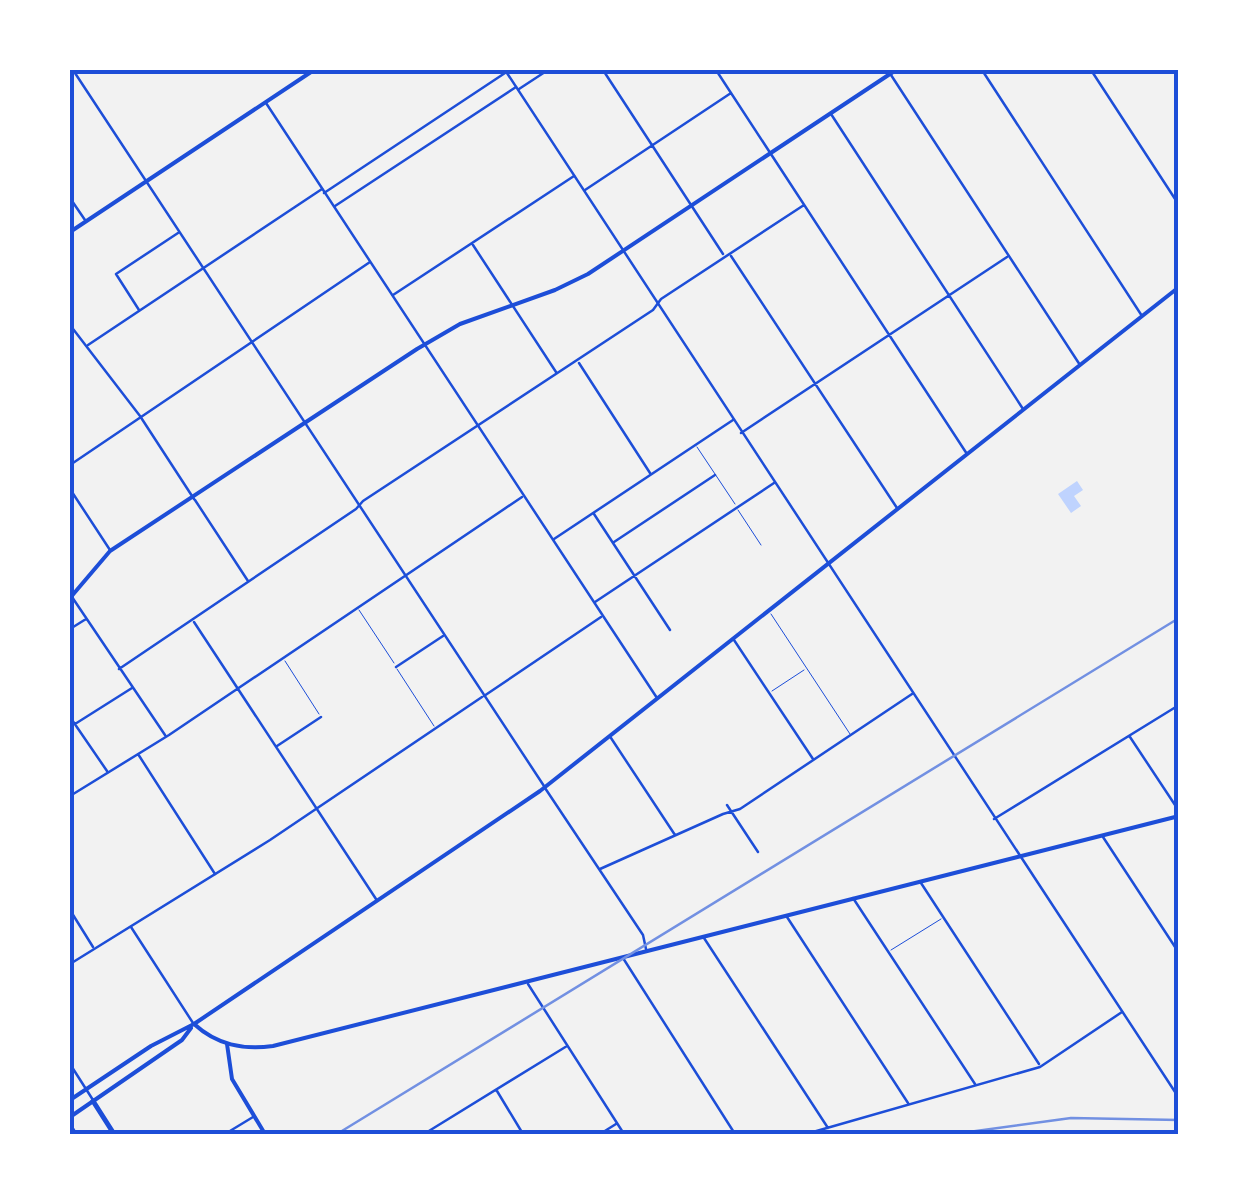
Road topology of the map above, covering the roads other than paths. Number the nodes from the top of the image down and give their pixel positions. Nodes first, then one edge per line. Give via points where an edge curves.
1 (72, 70) edge
2 (314, 70) edge
3 (548, 70) edge
4 (603, 70) edge
5 (716, 70) edge
6 (982, 70) edge
7 (1091, 70) edge
8 (506, 71) edge
9 (893, 72) edge
10 (517, 88) junction
11 (731, 93) junction
12 (265, 102) junction
13 (830, 113) junction
14 (652, 145) junction
15 (770, 153) junction
16 (574, 176) junction
17 (146, 182) junction
18 (323, 191) junction
19 (584, 191) junction
20 (70, 198) edge
21 (691, 205) junction
22 (804, 205) junction
23 (1179, 205) edge
24 (334, 207) junction
25 (86, 222) junction
26 (70, 232) edge
27 (179, 232) junction
28 (472, 244) junction
29 (622, 251) junction
30 (726, 256) junction
31 (1009, 256) junction
32 (370, 262) junction
33 (203, 269) junction
34 (1179, 287) edge
35 (950, 295) junction
36 (392, 296) junction
37 (657, 304) junction
38 (512, 306) junction
39 (140, 311) junction
40 (1142, 316) junction
41 (70, 325) edge
42 (889, 335) junction
43 (250, 342) junction
44 (424, 345) junction
45 (87, 346) junction
46 (577, 360) junction
47 (1080, 365) junction
48 (557, 374) junction
49 (815, 384) junction
50 (1024, 410) junction
51 (140, 416) junction
52 (733, 420) junction
53 (305, 424) junction
54 (477, 425) junction
55 (741, 433) junction
56 (696, 445) junction
57 (967, 454) junction
58 (70, 465) edge
59 (651, 474) junction
60 (716, 475) junction
61 (774, 483) junction
62 (70, 489) edge
63 (523, 496) junction
64 (194, 499) junction
65 (359, 506) junction
66 (737, 508) junction
67 (898, 510) junction
68 (594, 513) junction
69 (552, 540) junction
70 (613, 543) junction
71 (761, 545) dead end
72 (110, 551) junction
73 (828, 565) junction
74 (635, 575) junction
75 (404, 576) junction
76 (248, 582) junction
77 (71, 597) edge
78 (594, 603) junction
79 (358, 608) junction
80 (769, 612) junction
81 (602, 616) junction
82 (86, 619) junction
83 (192, 620) junction
84 (70, 629) edge
85 (670, 630) dead end
86 (443, 636) junction
87 (734, 639) junction
88 (283, 658) junction
89 (396, 667) junction
90 (806, 668) junction
91 (119, 669) junction
92 (132, 688) junction
93 (238, 688) junction
94 (770, 693) junction
95 (912, 694) junction
96 (484, 696) junction
97 (658, 699) junction
98 (1179, 705) edge
99 (70, 717) edge
100 (321, 717) joint
101 (75, 724) junction
102 (436, 729) junction
103 (166, 736) junction
104 (610, 736) junction
105 (851, 736) junction
106 (1129, 736) junction
107 (276, 747) junction
108 (138, 754) junction
109 (814, 760) junction
110 (108, 772) junction
111 (545, 788) junction
112 (70, 796) edge
113 (727, 805) dead end
114 (317, 809) junction
115 (732, 812) junction
116 (1179, 814) edge
117 (994, 818) junction
118 (675, 835) junction
119 (1102, 836) junction
120 (758, 852) dead end
121 (1019, 856) junction
122 (600, 868) junction
123 (216, 875) junction
124 (920, 882) junction
125 (853, 898) junction
126 (376, 900) junction
127 (70, 910) edge
128 (786, 916) junction
129 (944, 918) junction
130 (131, 927) junction
131 (703, 936) junction
132 (95, 949) junction
133 (646, 951) junction
134 (888, 952) junction
135 (1179, 953) edge
136 (623, 957) junction
137 (70, 964) edge
138 (526, 982) junction
139 (1122, 1012) junction
140 (194, 1024) junction
141 (227, 1044) junction
142 (567, 1046) junction
143 (70, 1064) edge
144 (1040, 1066) junction
145 (976, 1085) junction
146 (86, 1090) junction
147 (496, 1090) junction
148 (1179, 1098) edge
149 (70, 1100) edge
150 (93, 1102) junction
151 (909, 1104) junction
152 (70, 1117) edge
153 (253, 1117) junction
154 (618, 1124) junction
155 (828, 1128) junction
156 (114, 1134) edge
157 (225, 1134) edge
158 (264, 1134) edge
159 (424, 1134) edge
160 (523, 1134) edge
161 (600, 1134) edge
162 (624, 1134) edge
163 (735, 1134) edge
164 (806, 1134) edge

1 - 17 street
2 - 12 main road
3 - 10 street
4 - 14 street
5 - 11 street
6 - 40 street
7 - 23 street
8 - 10 street
8 - 18 street
9 - 13 main road
9 - 31 street
10 - 16 street
10 - 24 street
11 - 14 street
11 - 15 street
12 - 17 main road
12 - 18 street
13 - 15 main road
13 - 35 street
14 - 19 street
14 - 21 street
15 - 21 main road
15 - 22 street
16 - 19 street
16 - 28 street
17 - 25 main road
17 - 27 street
18 - 24 street
18 - 33 street
19 - 29 street
20 - 25 street
21 - 29 main road
21 - 30 street
22 - 30 street
22 - 42 street
24 - 32 street
25 - 26 main road
27 - 33 street
27 - 39 street via 116,274
28 - 36 street
28 - 38 street
29 - 37 street
29 - 38 main road via 572,283
30 - 37 street
30 - 49 street
31 - 35 street
31 - 47 street
32 - 36 street
32 - 43 street
33 - 39 street
33 - 43 street
34 - 40 main road
35 - 42 street
35 - 50 street
36 - 44 street
37 - 46 street
37 - 52 street
38 - 44 main road
38 - 48 street
39 - 45 street
40 - 47 main road
41 - 45 street
42 - 49 street
42 - 57 street
43 - 51 street
43 - 53 street
44 - 53 main road
44 - 54 street
45 - 51 street
46 - 48 street
46 - 59 street
47 - 50 main road
48 - 54 street
49 - 55 street
49 - 67 street
50 - 57 main road
51 - 58 street
51 - 64 street
52 - 55 street
52 - 56 street
53 - 64 main road
53 - 65 street
54 - 63 street
54 - 65 street
55 - 61 street
56 - 59 street
56 - 60 lane
57 - 67 main road
59 - 68 street
60 - 66 lane
60 - 70 street
61 - 66 street
61 - 73 street
62 - 72 street
63 - 69 street
63 - 75 street
64 - 72 main road
64 - 76 street
65 - 75 street
65 - 76 street
66 - 71 lane
66 - 74 street
67 - 73 main road
68 - 69 street
68 - 70 street
69 - 78 street
70 - 74 street
72 - 77 main road
73 - 80 main road
73 - 95 street
74 - 78 street
74 - 85 street
75 - 79 street
75 - 86 street
76 - 83 street
77 - 82 street
78 - 81 street
79 - 88 street
79 - 89 lane
80 - 87 main road
80 - 90 lane
81 - 96 street
81 - 97 street
82 - 84 street
82 - 91 street
83 - 91 street
83 - 93 street
86 - 89 street
86 - 96 street
87 - 94 street
87 - 97 main road
88 - 93 street
88 - 100 lane
89 - 102 lane
90 - 94 lane
90 - 105 lane
91 - 92 street
92 - 101 street
92 - 103 street
93 - 103 street
93 - 107 street
94 - 109 street
95 - 105 street
95 - 117 street
96 - 102 street
96 - 111 street
97 - 104 main road
98 - 106 street
99 - 101 street
100 - 107 street
101 - 110 street
102 - 114 street
103 - 108 street
104 - 111 main road
104 - 118 street
105 - 109 street
106 - 116 street
106 - 117 street
107 - 114 street
108 - 110 street
108 - 123 street
109 - 115 street
110 - 112 street
111 - 122 street
111 - 126 main road
113 - 115 street
114 - 123 street
114 - 126 street
115 - 118 street
115 - 120 street
116 - 119 main road
117 - 121 street
118 - 122 street
119 - 121 main road
119 - 135 street
121 - 124 main road
121 - 139 street
122 - 133 street
123 - 130 street
124 - 125 main road
124 - 129 street
125 - 128 main road
125 - 134 street
126 - 140 main road
127 - 132 street
128 - 131 main road
128 - 151 street
129 - 134 lane
129 - 144 street
130 - 132 street
130 - 140 street
131 - 133 main road
131 - 155 street
132 - 137 street
133 - 136 main road
134 - 145 street
136 - 138 main road
136 - 163 street
138 - 141 main road via 273,1046
138 - 142 street
139 - 144 street
139 - 148 street
140 - 141 main road
140 - 146 main road
140 - 150 main road via 182,1040
141 - 153 main road via 232,1078
142 - 147 street
142 - 154 street
143 - 146 street
144 - 145 street
145 - 151 street
146 - 149 main road
146 - 150 street
147 - 159 street
147 - 160 street
150 - 152 main road
150 - 156 highway
151 - 155 street
153 - 157 street
153 - 158 main road
154 - 161 street
154 - 162 street
155 - 164 street

